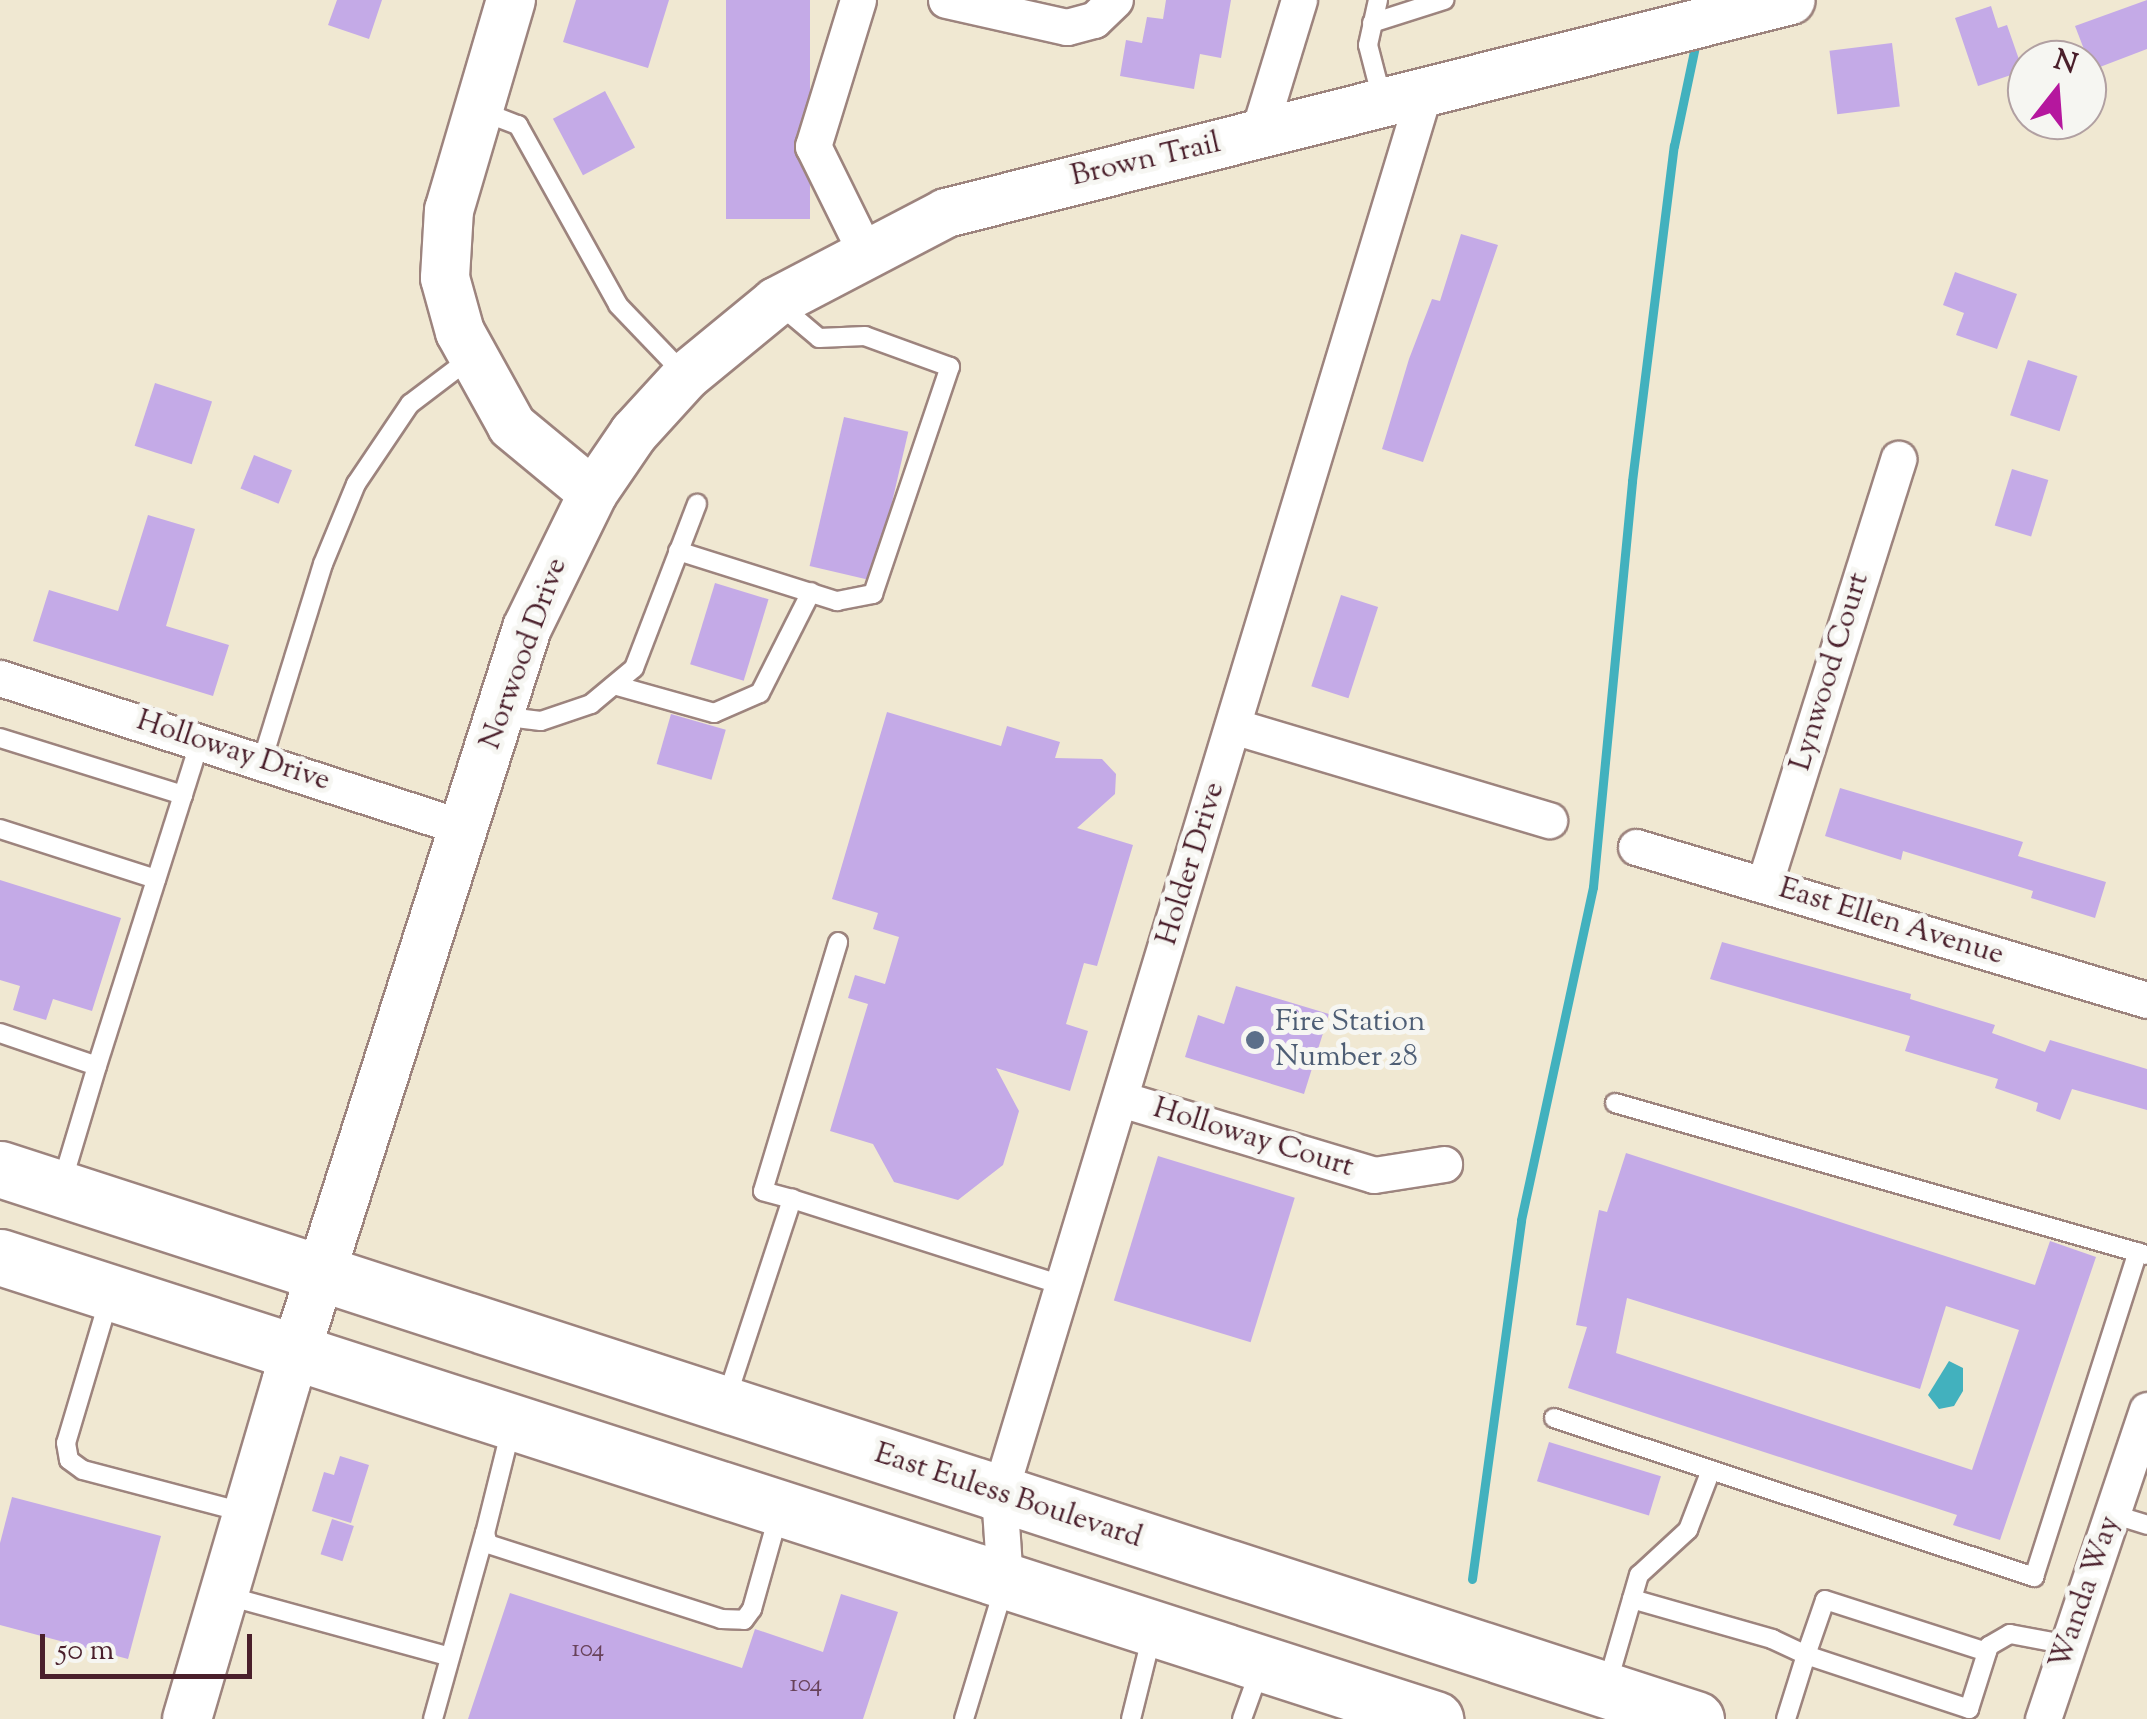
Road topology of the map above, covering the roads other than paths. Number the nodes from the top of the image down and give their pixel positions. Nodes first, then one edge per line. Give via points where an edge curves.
1 (511, 0) edge
2 (858, 0) edge
3 (946, 0) edge
4 (1115, 0) edge
5 (1299, 0) edge
6 (1378, 0) edge
7 (1444, 0) edge
8 (1791, 0) edge
9 (1372, 23) junction
10 (1404, 98) junction
11 (478, 110) junction
12 (1258, 134) junction
13 (865, 251) junction
14 (776, 302) junction
15 (472, 357) junction
16 (686, 376) junction
17 (1898, 459) dead end
18 (593, 493) junction
19 (697, 504) dead end
20 (678, 551) junction
21 (811, 592) junction
22 (0, 678) edge
23 (614, 684) junction
24 (500, 716) junction
25 (1233, 726) junction
26 (0, 738) edge
27 (200, 741) junction
28 (262, 761) junction
29 (184, 795) junction
30 (1549, 820) dead end
31 (464, 828) junction
32 (0, 829) edge
33 (1636, 847) dead end
34 (156, 880) junction
35 (1764, 885) junction
36 (838, 942) dead end
37 (2147, 1000) edge
38 (0, 1033) edge
39 (97, 1066) junction
40 (1121, 1099) junction
41 (1615, 1102) dead end
42 (1444, 1164) dead end
43 (0, 1169) edge
44 (61, 1188) junction
45 (792, 1199) junction
46 (2142, 1253) edge
47 (0, 1256) edge
48 (322, 1271) junction
49 (1064, 1286) junction
50 (112, 1289) junction
51 (297, 1348) junction
52 (724, 1406) junction
53 (1554, 1418) dead end
54 (513, 1419) junction
55 (2144, 1428) edge
56 (1711, 1470) junction
57 (999, 1495) junction
58 (781, 1507) junction
59 (248, 1513) junction
60 (2112, 1514) junction
61 (2147, 1525) edge
62 (485, 1533) junction
63 (1005, 1582) junction
64 (224, 1594) junction
65 (1632, 1599) junction
66 (1154, 1629) junction
67 (2068, 1645) junction
68 (1987, 1652) junction
69 (1806, 1655) junction
70 (450, 1657) junction
71 (1262, 1664) junction
72 (1606, 1690) junction
73 (187, 1719) edge
74 (433, 1719) edge
75 (964, 1719) edge
76 (1131, 1719) edge
77 (1242, 1719) edge
78 (1434, 1719) edge
79 (1696, 1719) edge
80 (1786, 1719) edge
81 (2043, 1719) edge

1 - 11 main road
2 - 13 street via 814,146
3 - 4 street via 1067,27 1094,20
5 - 12 street
6 - 9 lane
7 - 9 lane
8 - 10 main road, Brown Trail
9 - 10 lane via 1368,45
10 - 12 main road, Brown Trail
10 - 25 street, Holder Drive via 1407,150
11 - 15 main road via 449,210 446,278
11 - 16 lane via 518,125 618,305
12 - 13 main road, Brown Trail via 1012,193
13 - 14 main road, Brown Trail
14 - 16 main road, Brown Trail
14 - 21 lane via 820,338 865,336 950,367 873,594 837,600
15 - 18 main road via 512,426
15 - 28 lane via 410,404 356,484 323,564
16 - 18 main road, Brown Trail via 634,433
17 - 35 street, Lynwood Court
18 - 24 main road, Norwood Drive via 527,628
19 - 20 lane
20 - 21 lane
20 - 23 lane via 634,668
21 - 23 lane via 760,693 714,713
22 - 27 street, Holloway Drive
23 - 24 lane via 591,704 542,721
24 - 31 main road, Norwood Drive
25 - 30 street
25 - 40 street, Holder Drive
26 - 29 lane
27 - 28 street, Holloway Drive
27 - 29 lane
28 - 31 street, Holloway Drive
29 - 34 lane
31 - 48 main road, Norwood Drive
32 - 34 lane
33 - 35 street, East Ellen Avenue
34 - 39 lane
35 - 37 street, East Ellen Avenue
36 - 45 lane via 764,1192
38 - 39 lane
39 - 44 lane
40 - 42 street, Holloway Court via 1374,1175
40 - 49 street, Holder Drive
41 - 46 lane
43 - 44 main road, East Euless Boulevard
44 - 48 main road, East Euless Boulevard
45 - 49 lane
45 - 52 lane
46 - 56 lane via 2034,1577
47 - 50 main road
48 - 51 main road, Norwood Drive
48 - 52 main road, East Euless Boulevard
49 - 57 street, Holder Drive
50 - 51 main road
50 - 59 lane via 66,1443 69,1460 84,1470
51 - 54 main road
51 - 59 main road, Norwood Drive
52 - 57 main road, East Euless Boulevard
53 - 56 lane
54 - 58 main road
54 - 62 lane
55 - 60 street, Wanda Way
56 - 65 lane via 1688,1530 1639,1575
57 - 63 street, Holder Drive
57 - 72 main road, East Euless Boulevard
58 - 62 lane via 744,1620 721,1619 488,1544
58 - 63 main road
59 - 64 main road, Norwood Drive
60 - 61 lane
60 - 67 street, Wanda Way
62 - 70 lane
63 - 66 main road
63 - 75 lane
64 - 70 lane
64 - 73 main road, Norwood Drive
65 - 69 lane
65 - 72 lane
66 - 71 main road
66 - 76 lane
67 - 68 lane via 2010,1634
67 - 81 street, Wanda Way
68 - 69 lane via 1825,1600
68 - 69 lane via 1969,1709
69 - 80 lane
70 - 74 lane
71 - 77 lane
71 - 78 main road
72 - 79 main road, East Euless Boulevard

